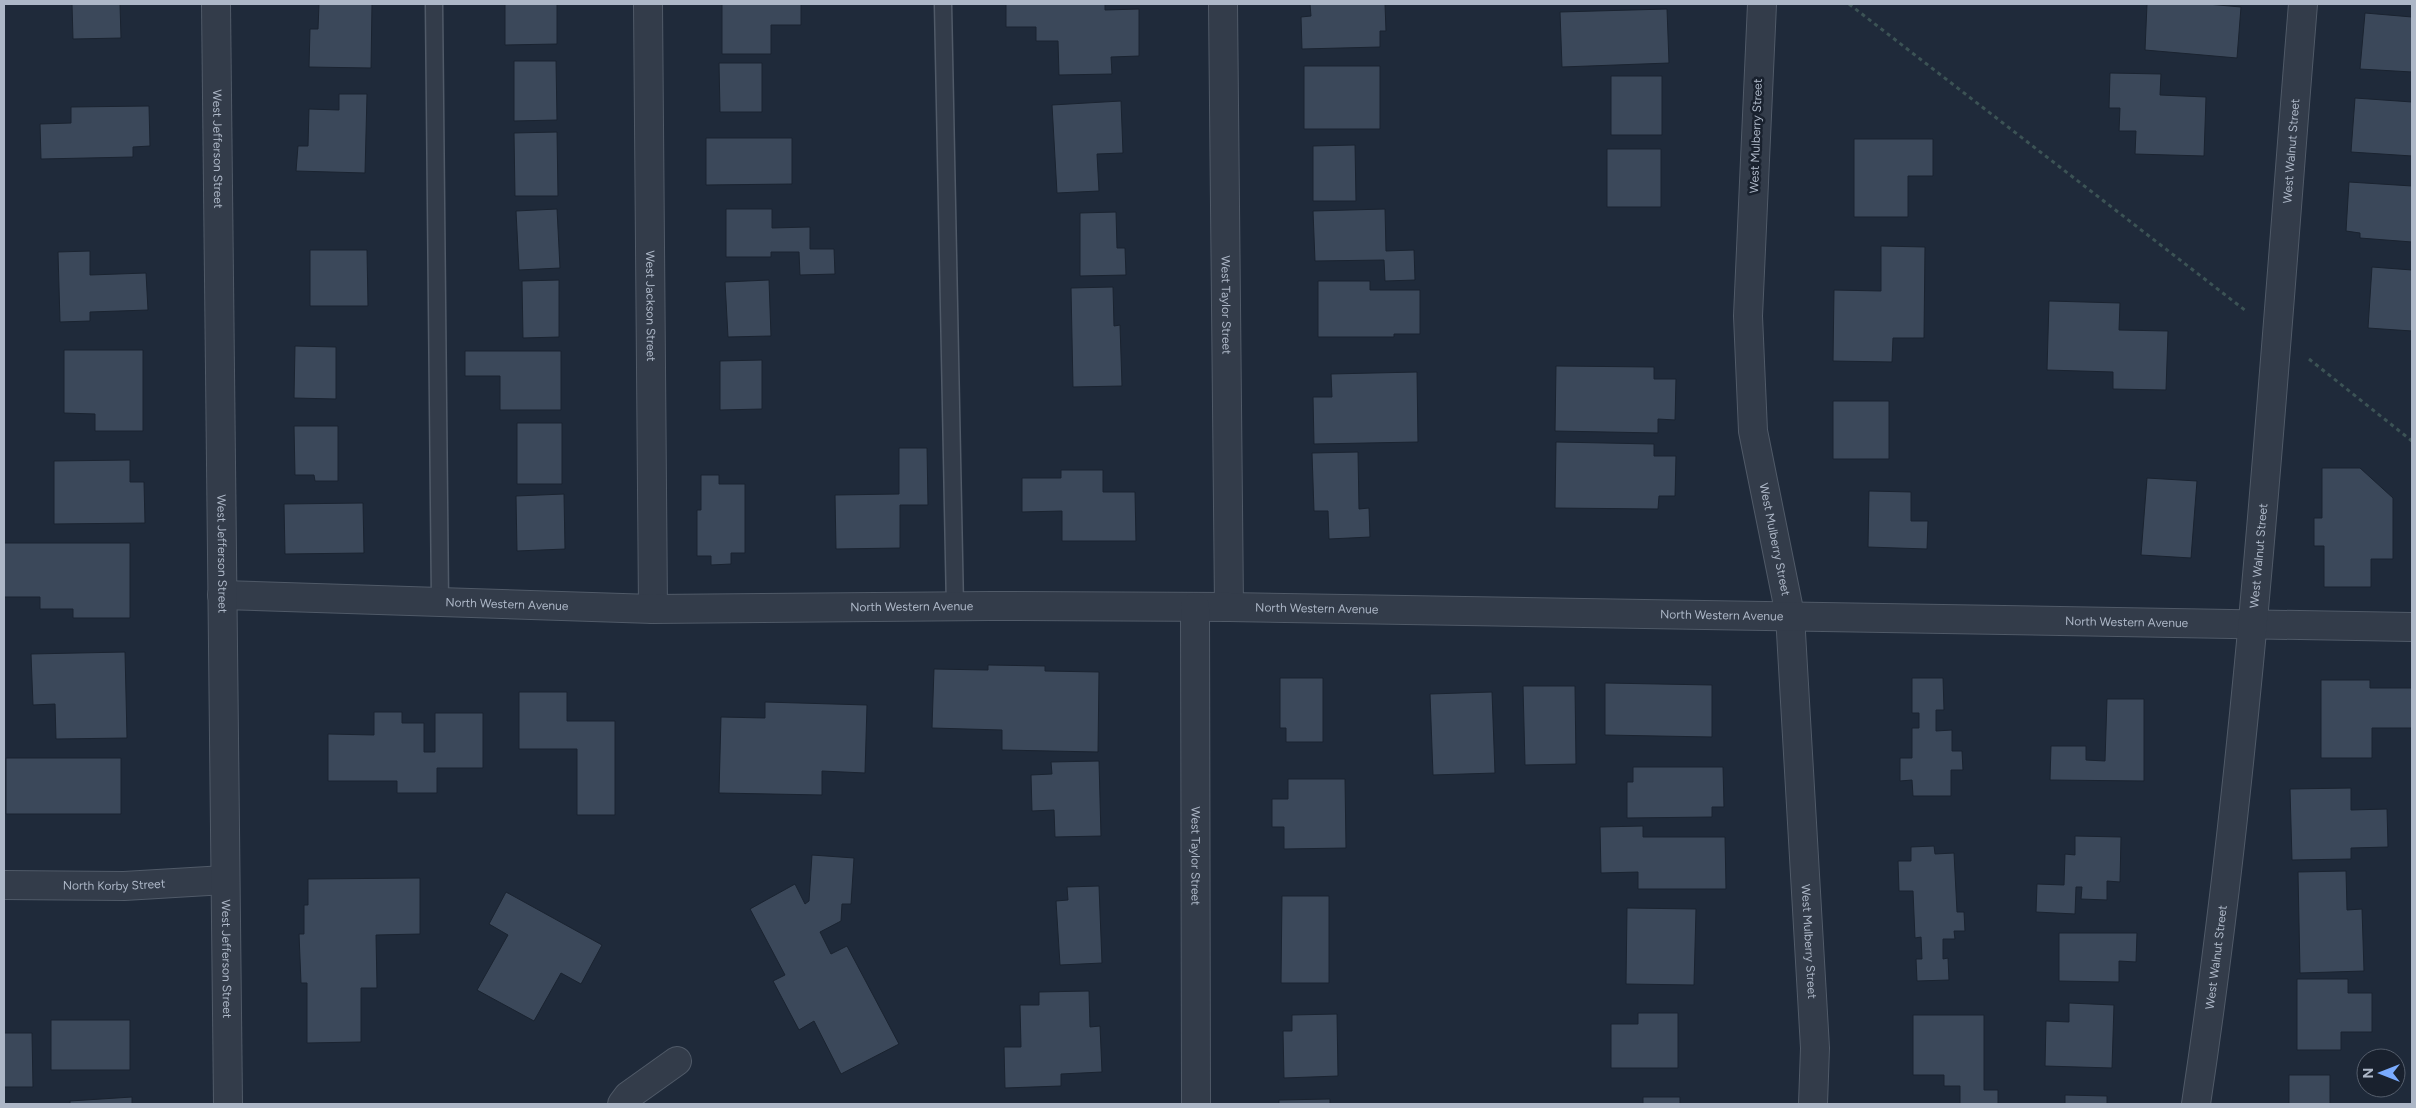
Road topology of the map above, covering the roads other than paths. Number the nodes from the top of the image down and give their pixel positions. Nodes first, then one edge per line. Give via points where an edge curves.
1 (216, 4) edge
2 (434, 4) edge
3 (648, 4) edge
4 (943, 4) edge
5 (1223, 4) edge
6 (1762, 4) edge
7 (2303, 4) edge
8 (222, 596) junction
9 (440, 601) junction
10 (1195, 607) junction
11 (1229, 607) junction
12 (955, 608) junction
13 (653, 609) junction
14 (1790, 615) junction
15 (2253, 624) junction
16 (2412, 627) edge
17 (225, 880) junction
18 (4, 885) edge
19 (677, 1061) dead end
20 (228, 1104) edge
21 (622, 1104) edge
22 (1196, 1104) edge
23 (1813, 1104) edge
24 (2196, 1104) edge

1 - 8 street, West Jefferson Street
2 - 9 lane
3 - 13 street, West Jackson Street
4 - 12 lane
5 - 11 street, West Taylor Street
6 - 14 street, West Mulberry Street via 1748,316 1753,422
7 - 15 street, West Walnut Street
8 - 9 street, North Western Avenue
8 - 17 street, West Jefferson Street
9 - 13 street, North Western Avenue
10 - 11 street, North Western Avenue
10 - 12 street, North Western Avenue
10 - 22 street, West Taylor Street
11 - 14 street, North Western Avenue
12 - 13 street, North Western Avenue
14 - 15 street, North Western Avenue
14 - 23 street, West Mulberry Street via 1815,1048
15 - 16 street, North Western Avenue
15 - 24 street, West Walnut Street via 2212,999
17 - 18 street, North Korby Street via 124,886
17 - 20 street, West Jefferson Street
19 - 21 street via 628,1096

